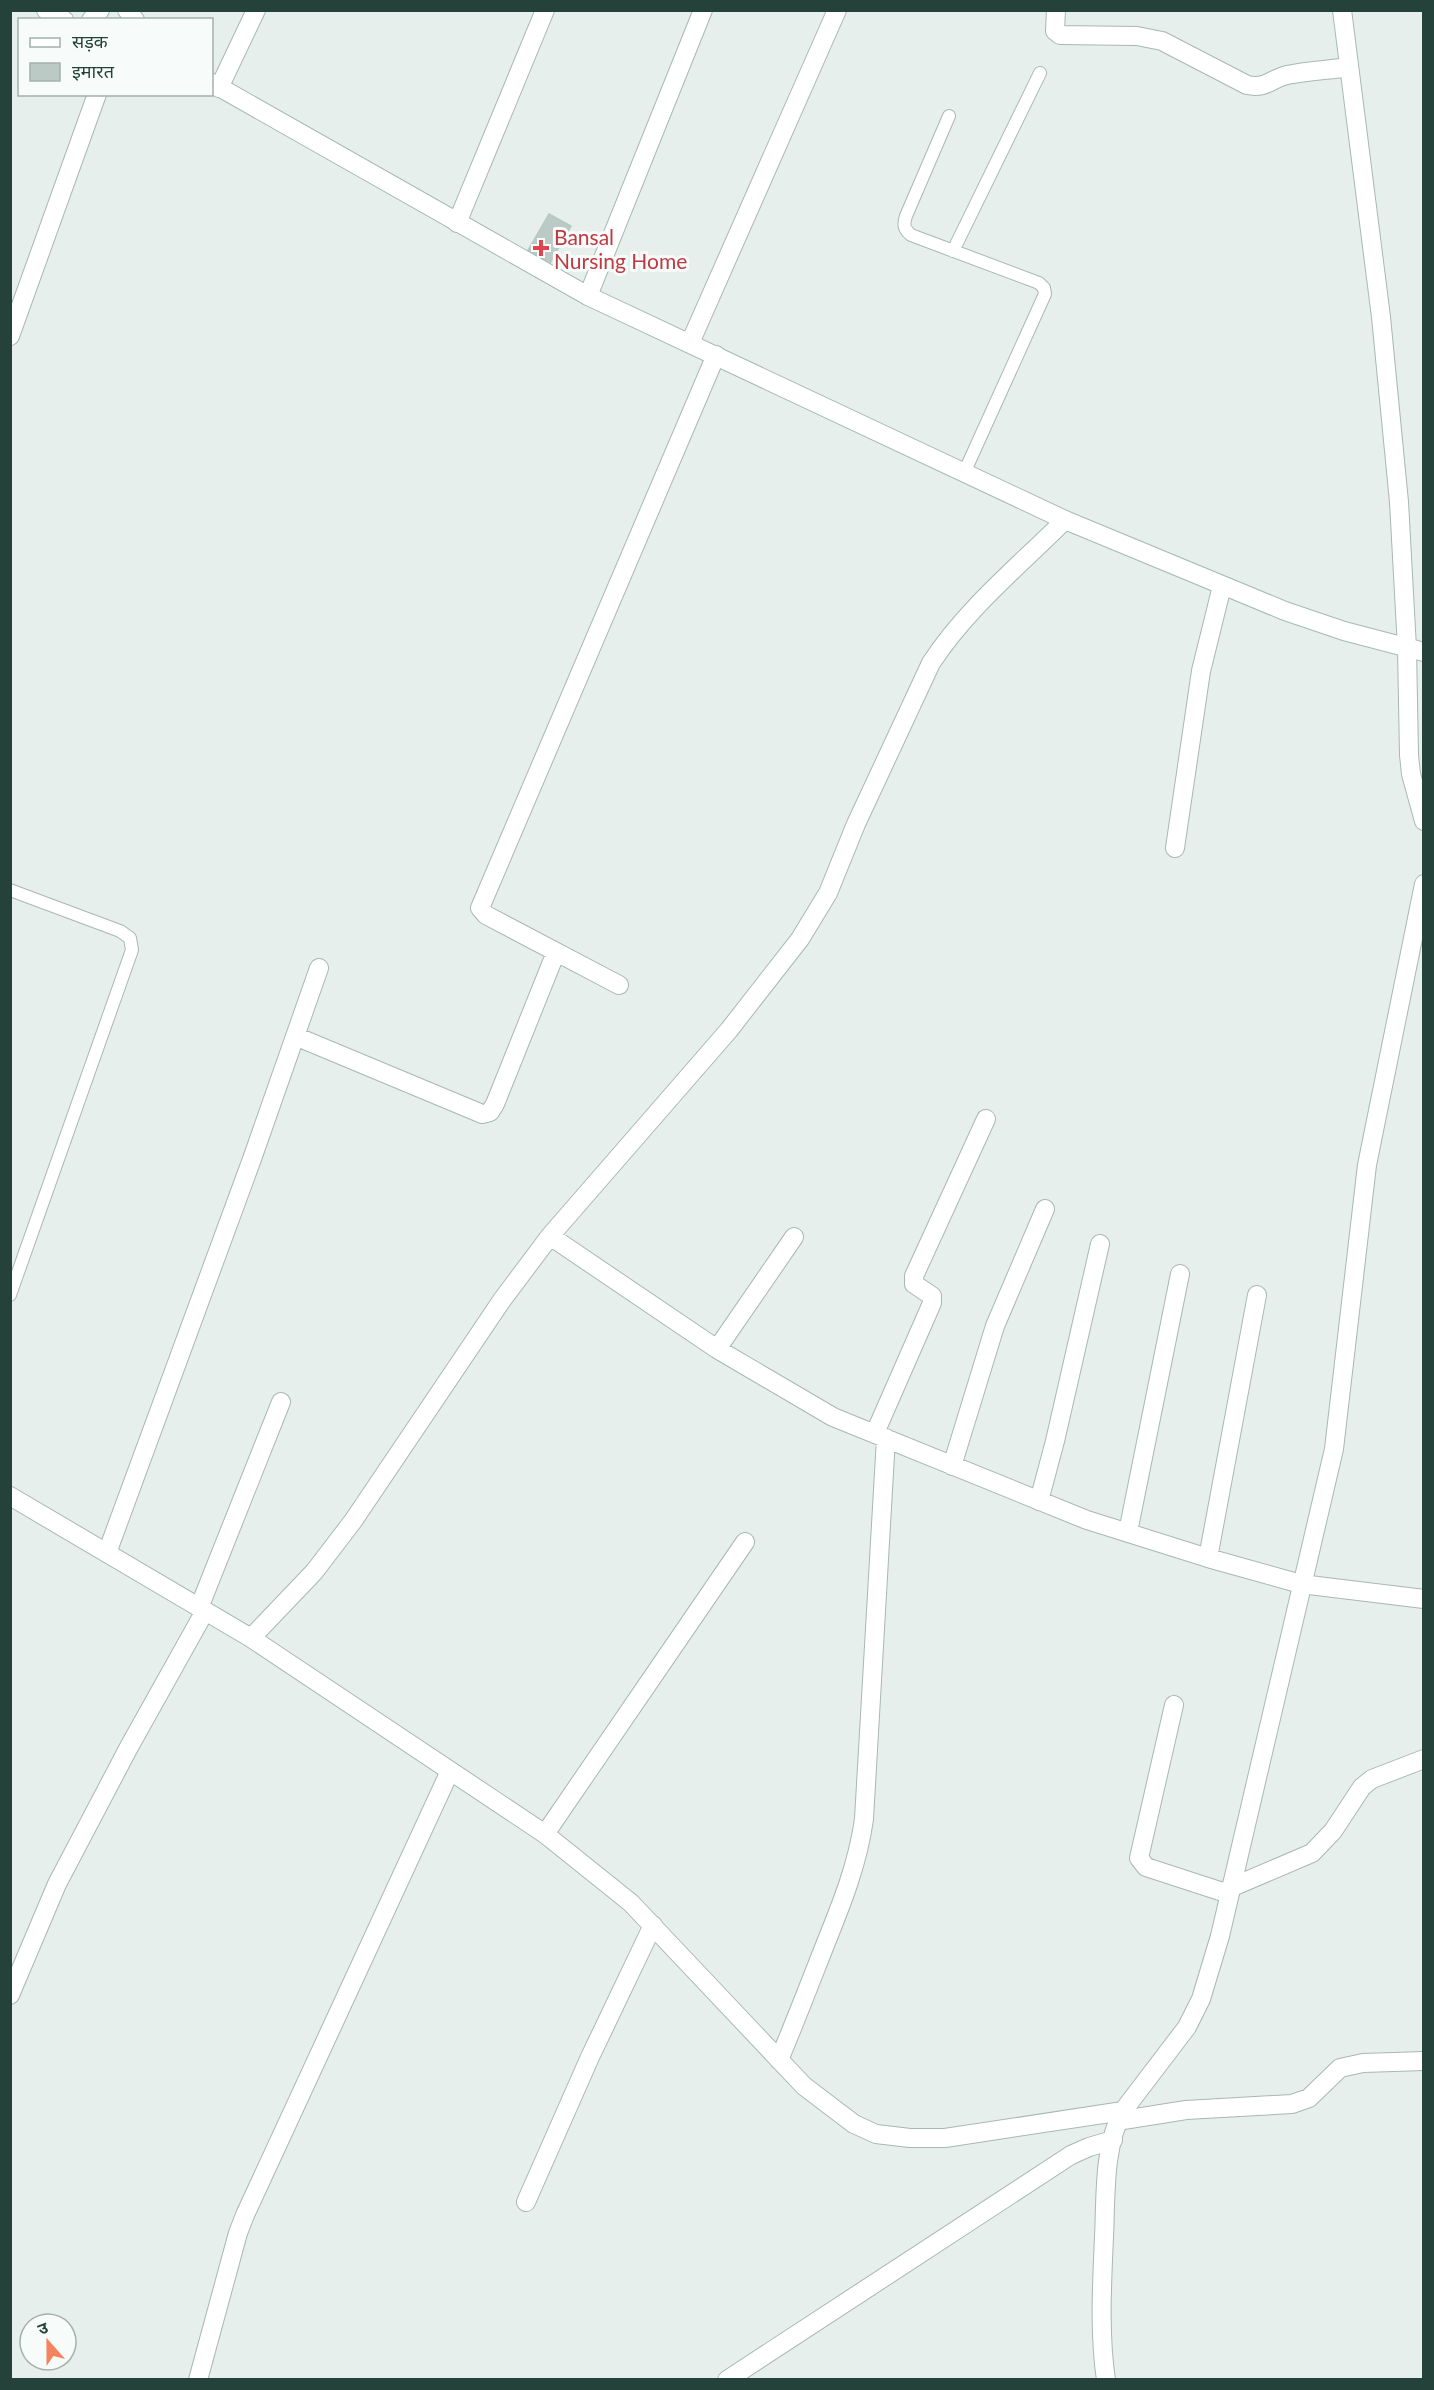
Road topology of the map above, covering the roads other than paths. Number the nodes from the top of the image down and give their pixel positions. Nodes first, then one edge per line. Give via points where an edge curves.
1 (46, 10) edge
2 (256, 10) edge
3 (545, 10) edge
4 (704, 10) edge
5 (837, 10) edge
6 (1056, 10) edge
7 (1342, 10) edge
8 (60, 18) edge
9 (1349, 67) junction
10 (1040, 73) dead end
11 (215, 85) edge
12 (96, 96) edge
13 (949, 116) dead end
14 (457, 223) junction
15 (953, 250) junction
16 (588, 296) junction
17 (10, 336) edge
18 (690, 343) junction
19 (716, 355) junction
20 (964, 473) junction
21 (1065, 520) junction
22 (1222, 586) junction
23 (1415, 650) edge
24 (1424, 821) edge
25 (1175, 848) dead end
26 (1424, 884) edge
27 (10, 890) edge
28 (556, 952) junction
29 (319, 968) dead end
30 (619, 985) dead end
31 (295, 1036) junction
32 (986, 1119) dead end
33 (1045, 1209) dead end
34 (549, 1236) junction
35 (794, 1237) dead end
36 (1100, 1244) dead end
37 (1180, 1274) dead end
38 (10, 1295) edge
39 (1257, 1295) dead end
40 (717, 1349) junction
41 (281, 1402) dead end
42 (880, 1436) junction
43 (952, 1466) junction
44 (1039, 1501) junction
45 (14, 1504) edge
46 (1128, 1532) junction
47 (745, 1542) dead end
48 (107, 1553) junction
49 (1208, 1558) junction
50 (1300, 1584) junction
51 (1424, 1599) edge
52 (202, 1609) junction
53 (251, 1638) junction
54 (1174, 1705) dead end
55 (1424, 1759) edge
56 (450, 1771) junction
57 (545, 1834) junction
58 (1229, 1891) junction
59 (653, 1925) junction
60 (10, 1995) edge
61 (779, 2060) junction
62 (1424, 2061) edge
63 (1120, 2116) junction
64 (1113, 2140) junction
65 (526, 2202) dead end
66 (198, 2379) edge
67 (727, 2379) edge
68 (1106, 2379) edge

1 - 8 street
2 - 11 street
3 - 14 street
4 - 16 street
5 - 18 street
6 - 9 street via 1055,31 1060,36 1137,36 1162,41 1256,87 1288,75
7 - 9 street
9 - 23 street via 1381,317
10 - 15 lane
11 - 14 street
12 - 17 street
13 - 15 lane via 903,224 911,235
14 - 16 street
15 - 20 lane via 1039,283 1045,294
16 - 18 street
18 - 19 street
19 - 20 street
19 - 28 street via 480,908 486,915
20 - 21 street
21 - 22 street
21 - 34 street via 968,615 931,663 828,893 800,939 729,1030
22 - 23 street via 1325,624
22 - 25 street via 1201,671
23 - 24 street via 1409,755
26 - 50 street via 1368,1165 1334,1449
27 - 38 lane via 120,931 130,938 132,950
28 - 30 street
28 - 31 street via 490,1112 475,1112
29 - 31 street
31 - 48 street
32 - 42 street via 914,1276 914,1284 932,1296 932,1303
33 - 43 street via 995,1326
34 - 40 street
34 - 53 street via 353,1521 314,1572
35 - 40 street
36 - 44 street
37 - 46 street
39 - 49 street
40 - 42 street via 833,1417
41 - 52 street
42 - 43 street
42 - 61 street via 861,1843 843,1900
43 - 44 street
44 - 46 street
45 - 48 street
46 - 49 street
47 - 57 street
48 - 52 street
49 - 50 street
50 - 51 street
50 - 58 street
52 - 53 street
52 - 60 street via 57,1884
53 - 56 street
54 - 58 street via 1139,1858 1146,1867
55 - 58 street via 1372,1779 1362,1787 1333,1832 1312,1853
56 - 57 street
56 - 66 street via 245,2215
57 - 59 street
58 - 63 street via 1211,1969 1187,2028
59 - 61 street
59 - 65 street
61 - 63 street via 834,2111 876,2134 945,2138
62 - 63 street via 1363,2063 1340,2068 1309,2098 1292,2104
63 - 64 street
64 - 67 street via 1071,2155
64 - 68 street via 1102,2290

